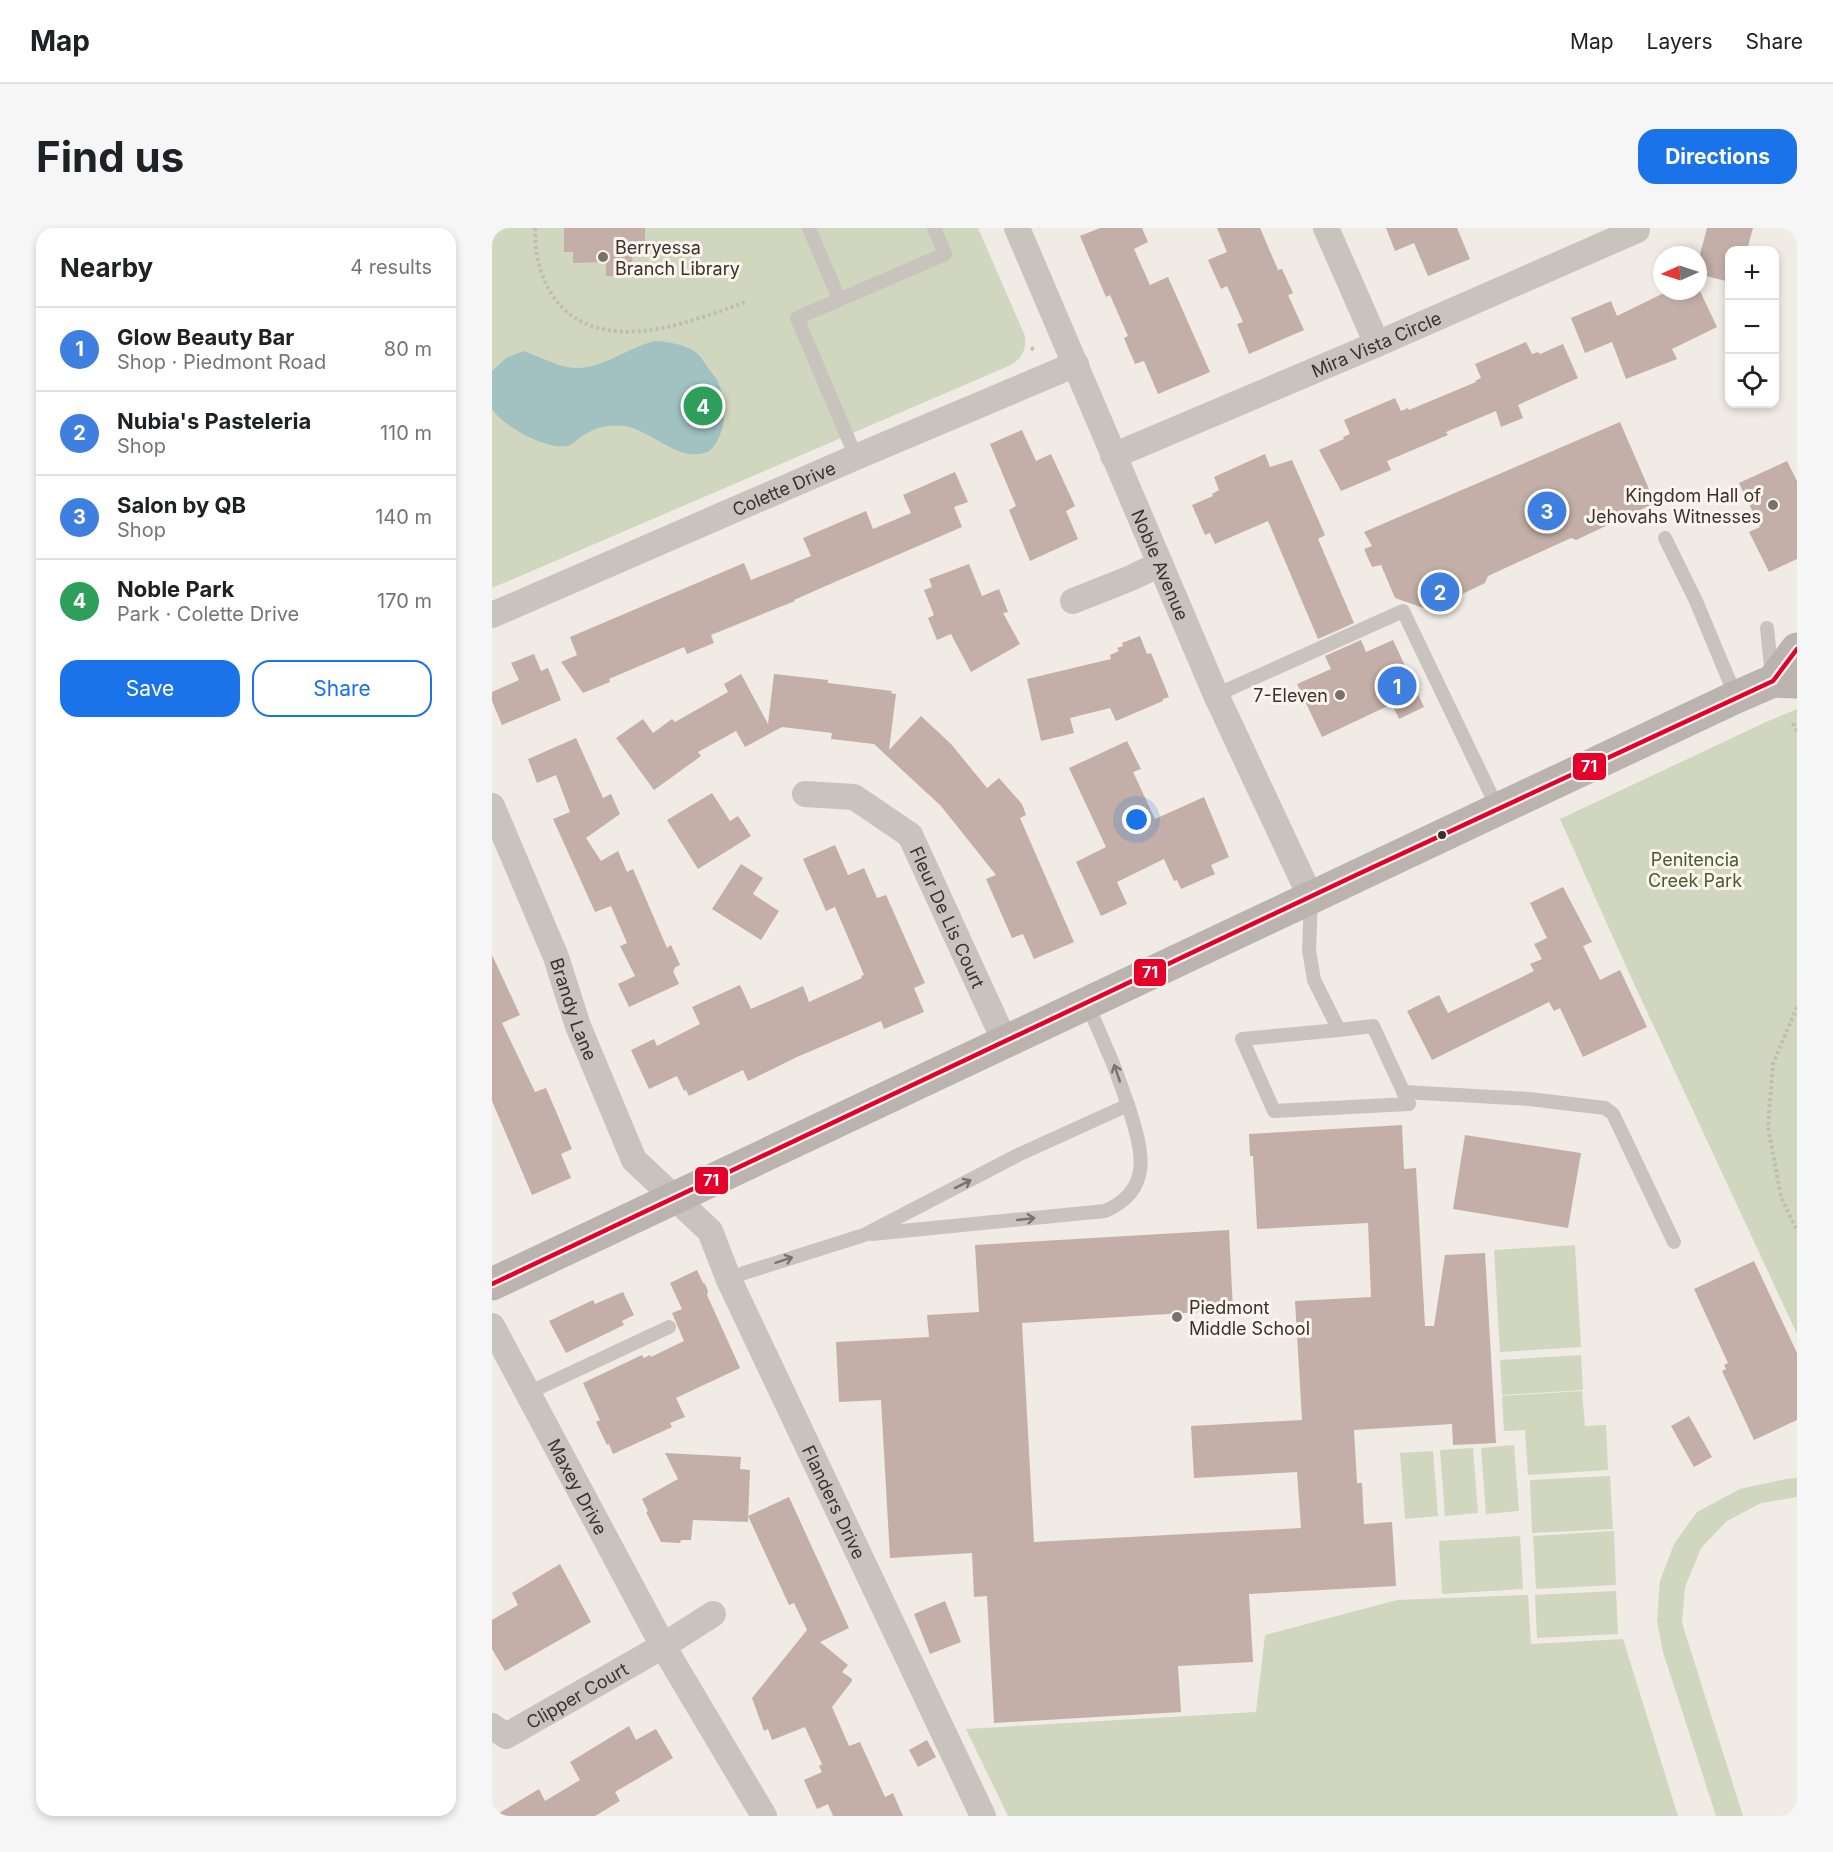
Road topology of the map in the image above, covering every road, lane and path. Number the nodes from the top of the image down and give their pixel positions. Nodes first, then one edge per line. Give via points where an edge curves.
1 (535, 228) edge
2 (809, 228) edge
3 (934, 228) edge
4 (1017, 228) edge
5 (1326, 228) edge
6 (1636, 228) edge
7 (840, 299) junction
8 (746, 302) dead end
9 (1377, 344) junction
10 (1076, 364) junction
11 (1113, 456) junction
12 (856, 457) junction
13 (1665, 538) dead end
14 (1160, 564) junction
15 (1073, 602) dead end
16 (492, 615) edge
17 (1767, 628) dead end
18 (1797, 649) edge
19 (1785, 682) edge
20 (1216, 695) junction
21 (1736, 697) junction
22 (1793, 723) dead end
23 (1797, 732) edge
24 (805, 794) dead end
25 (492, 806) edge
26 (1498, 809) junction
27 (1311, 897) junction
28 (1088, 1003) junction
29 (1797, 1007) edge
30 (1339, 1030) junction
31 (1005, 1042) junction
32 (1403, 1092) junction
33 (1128, 1105) junction
34 (675, 1197) junction
35 (1797, 1231) edge
36 (864, 1235) junction
37 (1674, 1242) dead end
38 (729, 1281) junction
39 (492, 1284) edge
40 (492, 1326) edge
41 (669, 1327) dead end
42 (528, 1393) junction
43 (713, 1614) dead end
44 (663, 1646) junction
45 (492, 1726) edge
46 (764, 1816) edge
47 (983, 1816) edge

1 - 8 path via 537,255 546,284 558,304 576,321 606,331 634,332 663,328
2 - 7 lane
3 - 7 lane via 945,254
4 - 10 street, Noble Avenue
5 - 9 street
6 - 9 street, Mira Vista Circle
7 - 12 lane via 796,318
9 - 11 street, Mira Vista Circle
10 - 11 street, Noble Avenue
10 - 12 street, Colette Drive
11 - 14 street, Noble Avenue
12 - 16 street, Colette Drive
13 - 21 lane
14 - 15 street
14 - 20 street, Noble Avenue
17 - 19 lane
18 - 19 main road
19 - 21 main road
20 - 26 lane via 1403,610
20 - 27 street, Noble Avenue
21 - 26 main road
22 - 23 path
24 - 31 street, Fleur De Lis Court via 854,797 910,835
25 - 34 street, Brandy Lane via 556,957 578,1026 634,1160
26 - 27 main road
27 - 28 main road
27 - 30 lane via 1309,950 1314,980
28 - 31 main road
33 -> 28 lane
29 - 35 path via 1773,1064 1768,1127 1781,1197
30 - 32 lane via 1373,1026
30 - 32 lane via 1242,1039 1274,1111 1409,1104
31 - 34 main road
32 - 37 lane via 1605,1108 1612,1114
36 -> 33 lane via 1018,1155
36 -> 33 lane via 1105,1211 1116,1206 1132,1193 1142,1167
34 - 38 street, Flanders Drive via 710,1231
34 - 39 main road
38 -> 36 lane
38 - 47 street, Flanders Drive
40 - 42 street, Maxey Drive
41 - 42 lane
42 - 44 street, Maxey Drive
43 - 44 street
44 - 45 street, Clipper Court via 506,1736
44 - 46 street, Maxey Drive

